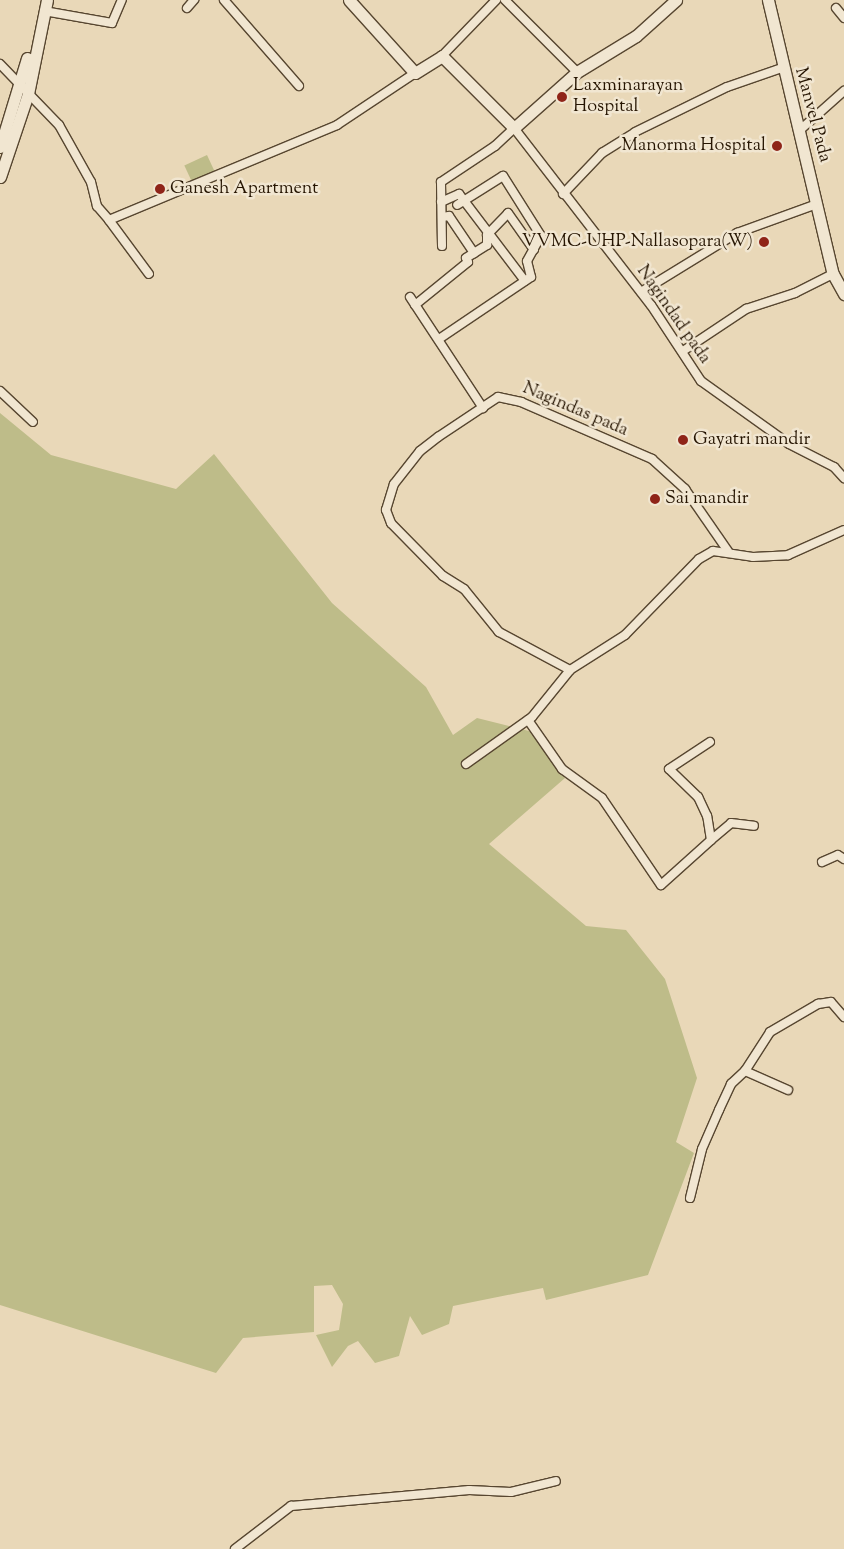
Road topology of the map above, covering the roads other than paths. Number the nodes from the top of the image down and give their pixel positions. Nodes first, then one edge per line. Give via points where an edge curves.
1 (122, 0) edge
2 (194, 0) edge
3 (224, 0) edge
4 (350, 0) edge
5 (496, 0) edge
6 (505, 0) edge
7 (676, 0) edge
8 (768, 0) edge
9 (44, 4) edge
10 (187, 8) dead end
11 (836, 8) dead end
12 (844, 18) edge
13 (442, 56) junction
14 (0, 64) edge
15 (782, 68) junction
16 (578, 72) junction
17 (415, 73) junction
18 (299, 86) dead end
19 (24, 90) junction
20 (844, 92) edge
21 (514, 128) junction
22 (800, 130) junction
23 (0, 147) edge
24 (0, 177) edge
25 (563, 194) junction
26 (441, 202) junction
27 (461, 203) junction
28 (817, 204) junction
29 (442, 217) junction
30 (109, 220) junction
31 (487, 235) junction
32 (442, 246) dead end
33 (534, 250) junction
34 (474, 253) junction
35 (839, 272) edge
36 (149, 274) dead end
37 (525, 281) junction
38 (641, 292) junction
39 (844, 294) edge
40 (410, 297) dead end
41 (415, 304) junction
42 (439, 339) junction
43 (683, 351) junction
44 (0, 391) edge
45 (483, 408) junction
46 (33, 422) dead end
47 (844, 478) edge
48 (844, 530) edge
49 (728, 551) junction
50 (570, 670) junction
51 (528, 720) junction
52 (710, 742) dead end
53 (466, 764) dead end
54 (754, 826) dead end
55 (711, 840) junction
56 (844, 859) edge
57 (822, 862) dead end
58 (844, 1017) edge
59 (745, 1071) junction
60 (788, 1090) dead end
61 (690, 1198) dead end
62 (556, 1481) dead end
63 (235, 1549) edge

1 - 9 street via 112,23
2 - 10 street
3 - 18 street
4 - 17 main road
5 - 13 street
6 - 16 street
7 - 16 main road via 636,36
8 - 15 main road, Manvel Pada
9 - 19 main road
11 - 12 street
13 - 17 main road
13 - 21 main road
14 - 19 street
15 - 22 main road, Manvel Pada
15 - 25 street via 727,87 636,132 602,153
16 - 21 main road
17 - 30 street via 337,125
19 - 23 main road
19 - 24 main road
19 - 30 street via 59,125 91,182 97,206
20 - 22 street
21 - 25 street, Nagindad pada
21 - 26 street via 496,146 441,182
22 - 28 main road, Manvel Pada
25 - 38 street, Nagindad pada
26 - 27 street via 460,194
26 - 29 street
27 - 31 street
27 - 33 street via 503,176 541,236
28 - 35 main road, Manvel Pada
28 - 38 street via 737,233
29 - 32 street
29 - 34 street via 449,216
30 - 36 street
31 - 33 street via 508,213
31 - 34 street via 487,245
31 - 37 street
33 - 37 street via 527,261 531,277
34 - 41 street via 466,258 468,262
35 - 39 main road, Manvel Pada
35 - 43 street via 795,293 746,310
37 - 42 street
38 - 43 street, Nagindad pada
40 - 41 street
41 - 42 street
42 - 45 street
43 - 47 street, Nagindad pada via 701,381 717,395 789,444 834,467
44 - 46 street
45 - 49 street, Nagindas pada via 498,397 507,397 652,459 685,489
45 - 50 street, Nagindas pada via 420,451 394,484 386,510 391,523 443,576 464,589 499,632
48 - 49 street via 788,555 753,557
49 - 50 street via 713,551 699,559 625,635
50 - 51 street
51 - 53 street
51 - 55 street via 562,769 602,798 662,885
52 - 55 street via 669,769 698,797 707,816
54 - 55 street via 731,823
56 - 57 street via 838,855
58 - 59 street via 831,1002 806,1010 770,1032
59 - 60 street
59 - 61 street via 731,1084 702,1149
62 - 63 street via 511,1492 469,1490 291,1506

